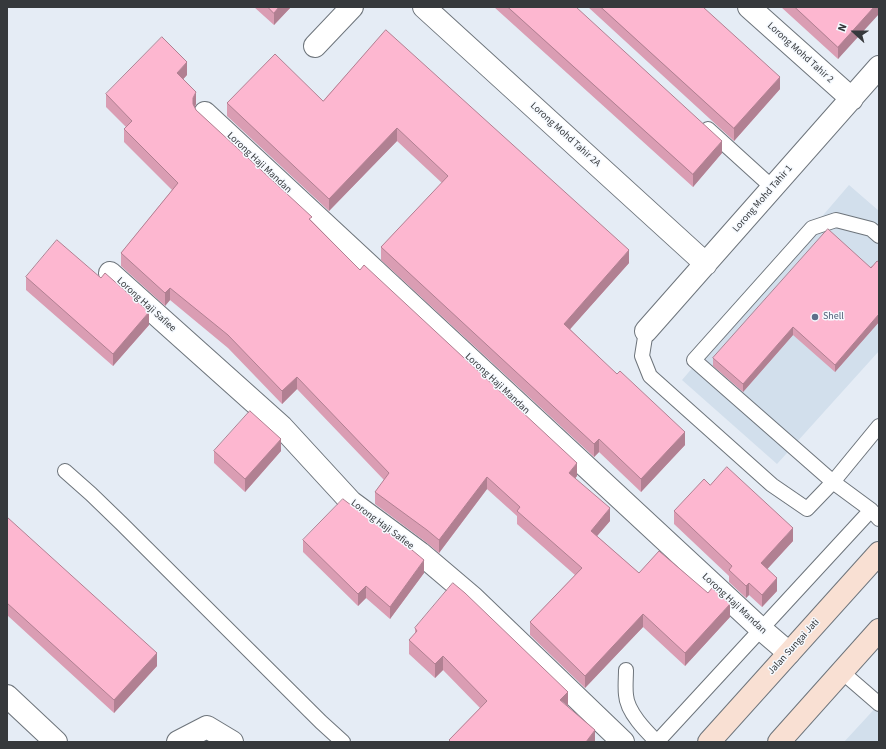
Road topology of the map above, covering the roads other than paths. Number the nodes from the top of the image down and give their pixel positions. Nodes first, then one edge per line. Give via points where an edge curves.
1 (352, 7) edge
2 (424, 7) edge
3 (749, 7) edge
4 (315, 46) dead end
5 (879, 67) edge
6 (852, 99) junction
7 (205, 114) dead end
8 (697, 118) edge
9 (773, 188) junction
10 (879, 236) edge
11 (706, 264) junction
12 (110, 272) dead end
13 (646, 331) joint
14 (879, 426) edge
15 (65, 471) dead end
16 (833, 482) junction
17 (875, 515) edge
18 (879, 553) edge
19 (761, 629) junction
20 (879, 630) edge
21 (789, 653) junction
22 (626, 670) dead end
23 (842, 672) junction
24 (7, 696) edge
25 (879, 704) edge
26 (56, 742) edge
27 (178, 742) edge
28 (232, 742) edge
29 (343, 742) edge
30 (623, 742) edge
31 (657, 742) edge
32 (709, 742) edge
33 (779, 742) edge

1 - 4 street
2 - 11 street, Lorong Mohd Tahir 2A
3 - 6 street, Lorong Mohd Tahir 2
5 - 6 street, Lorong Mohd Tahir 1
6 - 9 street, Lorong Mohd Tahir 1
7 - 19 street, Lorong Haji Mandan
8 - 9 lane
9 - 11 street, Lorong Mohd Tahir 1
10 - 16 lane via 871,229 836,220 812,228 694,360
11 - 13 street, Lorong Mohd Tahir 1
12 - 30 street, Lorong Haji Safiee via 282,427 351,502 420,553 473,598
13 - 16 lane via 642,356 650,376 772,484 807,509
14 - 16 lane
15 - 29 lane
16 - 17 lane
17 - 19 lane
18 - 21 main road, Jalan Sungai Jati
19 - 21 street, Lorong Haji Mandan
19 - 31 lane
20 - 23 main road
21 - 32 main road, Jalan Sungai Jati
22 - 31 lane via 626,697 632,712
23 - 25 lane
23 - 33 main road
24 - 26 street
27 - 28 street via 206,727

